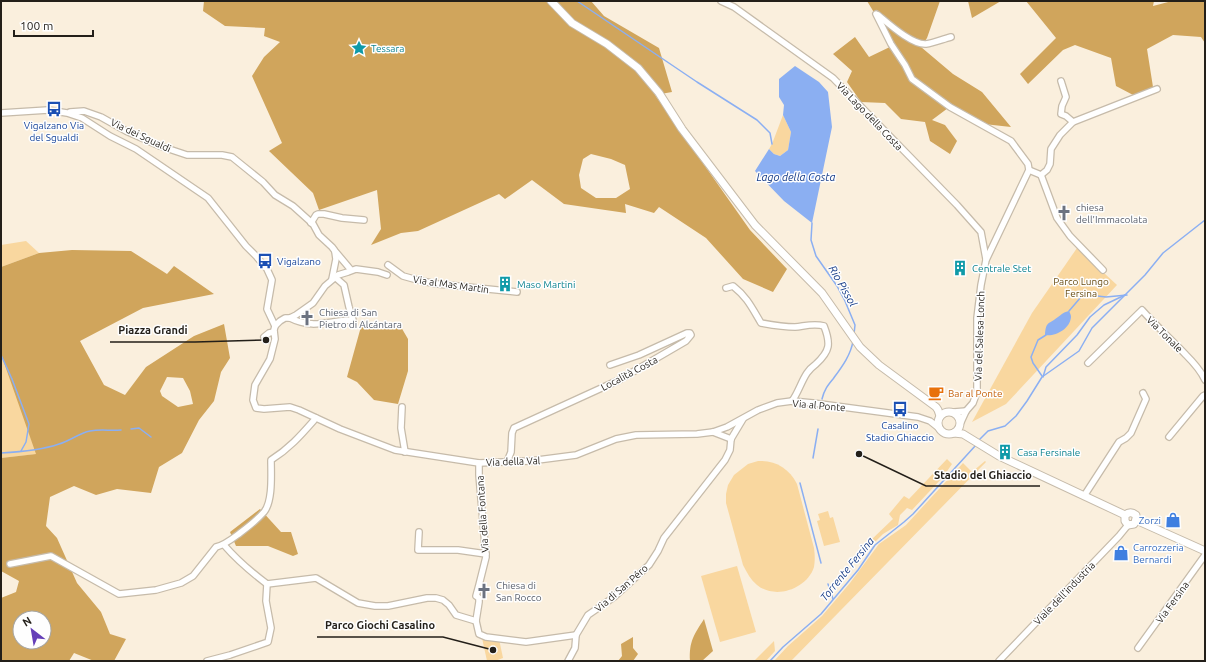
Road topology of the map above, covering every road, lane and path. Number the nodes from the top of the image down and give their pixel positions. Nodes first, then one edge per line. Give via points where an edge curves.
1 (551, 1) edge
2 (722, 1) edge
3 (950, 37) dead end
4 (1061, 81) dead end
5 (1157, 89) dead end
6 (67, 112) junction
7 (1, 113) edge
8 (1073, 122) junction
9 (1029, 170) junction
10 (1041, 175) junction
11 (364, 220) dead end
12 (311, 223) junction
13 (335, 251) junction
14 (986, 260) junction
15 (388, 265) dead end
16 (351, 270) junction
17 (1103, 270) dead end
18 (387, 274) dead end
19 (334, 278) junction
20 (726, 288) dead end
21 (518, 292) dead end
22 (290, 318) junction
23 (274, 329) junction
24 (264, 337) dead end
25 (1088, 363) dead end
26 (610, 365) dead end
27 (1205, 380) edge
28 (1143, 393) dead end
29 (1205, 395) edge
30 (792, 401) junction
31 (928, 402) junction
32 (402, 408) dead end
33 (966, 411) junction
34 (952, 412) junction
35 (940, 417) junction
36 (316, 418) junction
37 (744, 418) junction
38 (930, 421) junction
39 (960, 424) junction
40 (727, 427) junction
41 (940, 429) junction
42 (713, 432) junction
43 (954, 433) junction
44 (963, 434) junction
45 (732, 437) junction
46 (1169, 437) dead end
47 (406, 452) junction
48 (507, 462) junction
49 (480, 463) junction
50 (1084, 496) junction
51 (1125, 515) junction
52 (1136, 520) junction
53 (1128, 525) junction
54 (420, 532) dead end
55 (224, 545) junction
56 (1205, 551) edge
57 (486, 554) junction
58 (1205, 555) edge
59 (10, 564) dead end
60 (267, 584) junction
61 (476, 621) junction
62 (576, 635) junction
63 (1138, 648) dead end
64 (207, 661) edge
65 (568, 661) edge
66 (999, 661) edge

1 - 31 main road via 572,23 607,44 638,68 755,225 822,293 860,347 878,365
2 - 14 street, Via Lago della Costa via 833,78 981,232
3 - 9 street via 924,44 910,39 876,14 912,80 950,107 1011,141 1028,164
4 - 8 street via 1066,97 1060,114
5 - 8 street
6 - 7 street via 48,110
6 - 12 street, Via dei Sgualdi via 84,110 160,146 187,155 232,157
6 - 23 street via 136,149 208,198 267,269 272,280 267,309
8 - 10 street via 1060,135 1052,149 1050,164
9 - 10 street
9 - 14 street, Via del Salesa Lonch
10 - 17 street via 1057,218 1070,236
11 - 12 street via 318,214
12 - 13 street, Via dei Sgualdi via 318,235
13 - 16 street, Via dei Sgualdi
13 - 19 street
14 - 33 street, Via del Salesa Lonch via 978,318 977,392
15 - 21 street, Via al Mas Martin via 402,276 422,281
16 - 18 street via 362,269
16 - 19 street
19 - 22 street via 313,303
19 - 22 street via 344,285 353,320 310,324
20 - 30 street via 733,286 742,293 761,323 782,327 816,324 824,326 827,333 826,354 808,371
22 - 23 street via 280,321
23 - 24 street
23 - 36 street, Via della Val via 275,339 270,360 255,385 253,400 256,408 290,408
25 - 27 street, Via Tonale via 1142,310 1191,361
26 - 48 street, Località Costa via 687,333 691,335 686,341 620,380 514,428
28 - 50 street via 1146,399 1130,433 1119,442
29 - 46 street
30 - 37 street, Via al Ponte via 777,403
30 - 38 street, Via al Ponte via 879,411
31 - 34 main road
31 - 35 main road via 938,410
32 - 47 street via 401,428
33 - 34 street
33 - 39 street, Via del Salesa Lonch
34 - 35 main road via 946,412
34 - 39 main road via 959,416
35 - 38 street
35 - 41 main road
36 - 47 street, Via della Val via 395,450
36 - 55 street via 297,440 271,460 271,485 264,512
37 - 40 street, Via al Ponte
37 - 45 street, Via di San Péro
38 - 41 street, Via al Ponte
39 - 43 main road
39 - 44 main road
40 - 42 street, Via al Ponte
40 - 45 street
41 - 43 main road via 944,433
42 - 45 street
42 - 48 street, Via della Val via 636,435 576,455 537,461
43 - 44 main road
44 - 50 main road via 995,454
45 - 62 street, Via di San Péro via 725,460 664,538 649,565 614,597 588,615
47 - 49 street, Via della Val
48 - 49 street, Via della Val
49 - 57 street, Via della Fontana
50 - 51 main road
51 - 52 main road via 1132,513 1136,515
51 - 53 main road
52 - 53 main road via 1134,524
52 - 56 main road
53 - 66 street, Viale dell'industria
54 - 57 street via 418,550 458,550
55 - 59 street via 216,547 193,576 181,583 156,590 119,594 50,556
55 - 60 street via 232,555
57 - 61 street, Via della Fontana via 476,596 479,598
58 - 63 street, Via Fersina
60 - 61 street via 316,578 358,603 375,606 436,598 443,600 456,615
60 - 64 street via 266,601 271,628 268,642
61 - 62 street, Via della Fontana via 479,634 486,637 526,642
62 - 65 street, Via di San Péro via 575,648

